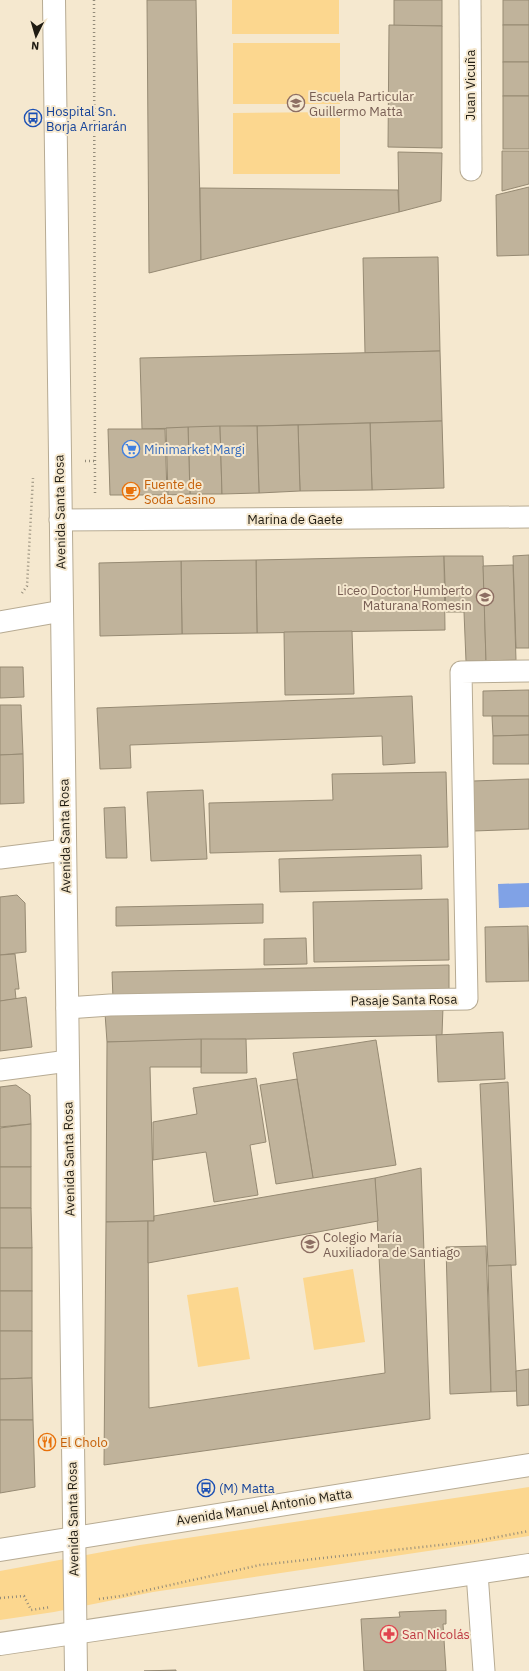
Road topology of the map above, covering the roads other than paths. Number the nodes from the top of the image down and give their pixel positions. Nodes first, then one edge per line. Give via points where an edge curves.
1 (54, 0) edge
2 (470, 0) edge
3 (471, 170) dead end
4 (529, 517) edge
5 (60, 520) junction
6 (62, 611) junction
7 (9, 621) edge
8 (529, 671) edge
9 (65, 850) junction
10 (0, 858) edge
11 (67, 1008) junction
12 (68, 1061) junction
13 (0, 1070) edge
14 (529, 1465) edge
15 (74, 1537) junction
16 (0, 1550) edge
17 (529, 1564) edge
18 (477, 1573) junction
19 (75, 1632) junction
20 (0, 1644) edge
21 (76, 1671) edge
22 (484, 1671) edge

1 - 5 main road, Avenida Santa Rosa
2 - 3 street, Juan Vicuña
4 - 5 street, Marina de Gaete
5 - 6 main road, Avenida Santa Rosa
6 - 7 street
6 - 9 main road, Avenida Santa Rosa
8 - 11 street, Pasaje Santa Rosa via 461,672 467,999 110,1005
9 - 10 street
9 - 11 main road, Avenida Santa Rosa
11 - 12 main road, Avenida Santa Rosa
12 - 13 street
12 - 15 main road, Avenida Santa Rosa
14 - 15 main road, Avenida Manuel Antonio Matta
15 - 16 main road, Avenida Manuel Antonio Matta
15 - 19 main road, Avenida Santa Rosa
17 - 18 main road
18 - 19 main road
18 - 22 street
19 - 20 main road
19 - 21 main road, Avenida Santa Rosa

